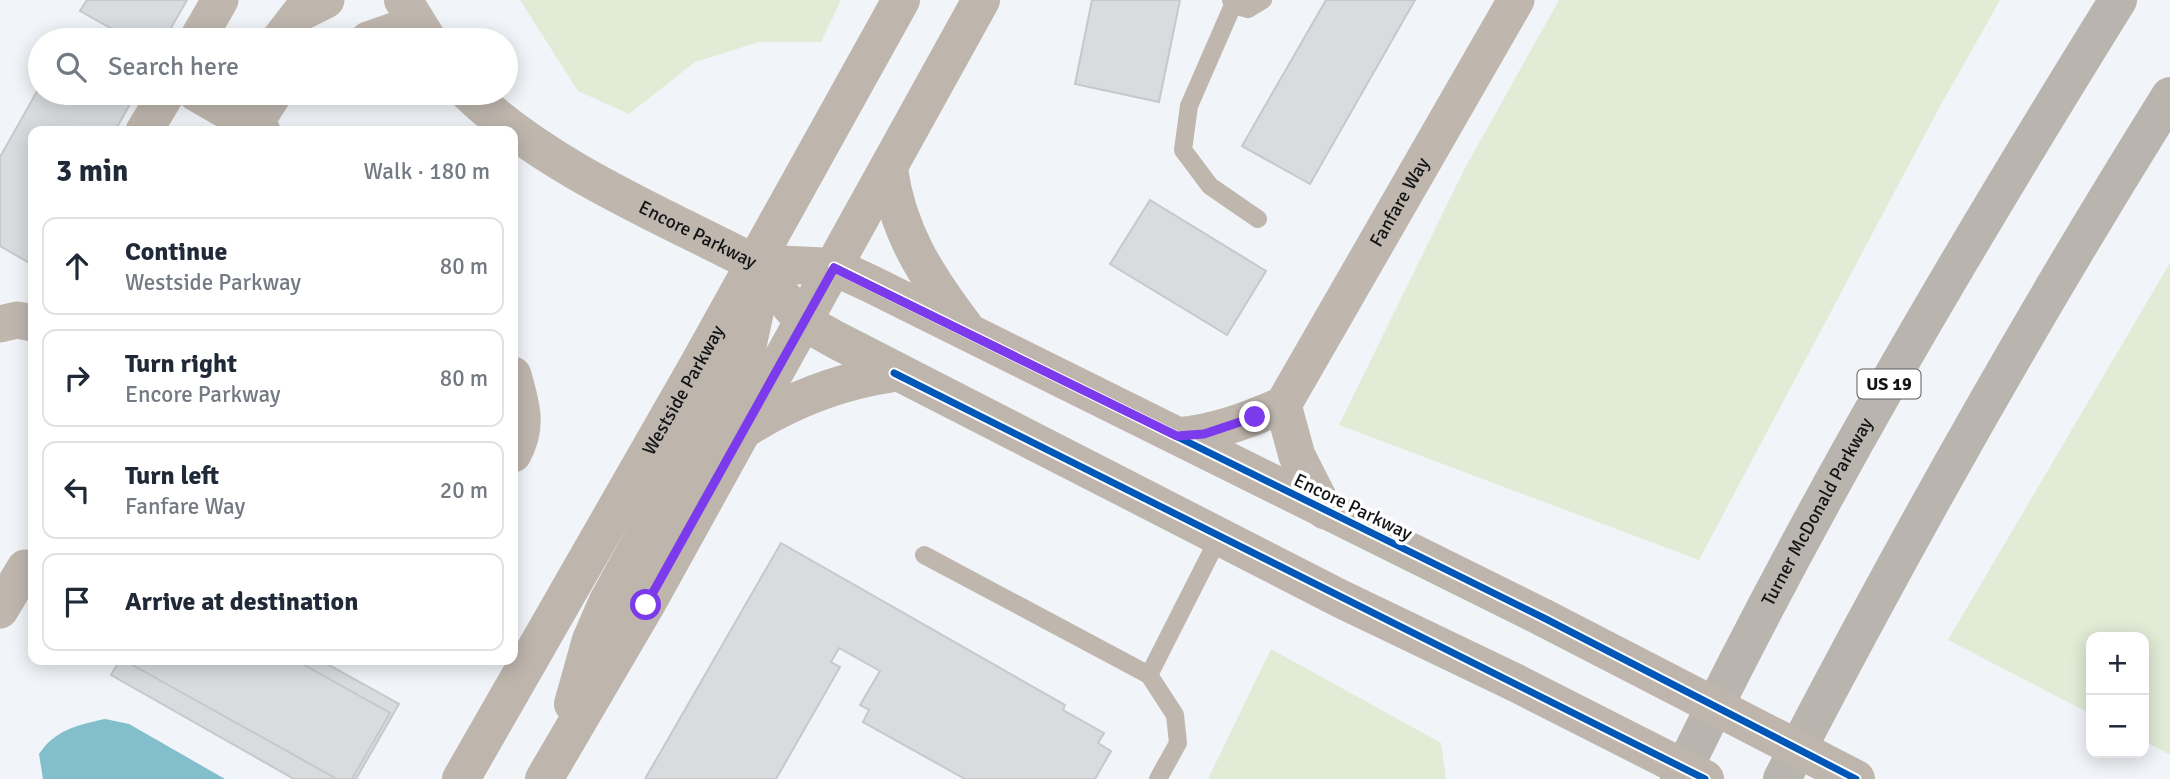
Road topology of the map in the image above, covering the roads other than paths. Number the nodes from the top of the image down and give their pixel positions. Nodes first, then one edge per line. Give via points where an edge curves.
1 (220, 0) edge
2 (326, 0) edge
3 (901, 0) edge
4 (981, 0) edge
5 (1263, 0) edge
6 (1516, 0) edge
7 (2118, 0) edge
8 (1232, 3) edge
9 (416, 21) edge
10 (204, 28) edge
11 (288, 28) edge
12 (398, 28) edge
13 (2170, 96) edge
14 (160, 105) edge
15 (216, 105) edge
16 (268, 105) edge
17 (481, 105) edge
18 (147, 126) edge
19 (250, 126) edge
20 (257, 126) edge
21 (504, 126) edge
22 (518, 135) edge
23 (889, 169) junction
24 (1258, 219) dead end
25 (754, 263) junction
26 (834, 268) junction
27 (28, 322) edge
28 (804, 322) junction
29 (0, 324) edge
30 (967, 330) junction
31 (894, 373) junction
32 (518, 393) edge
33 (1283, 405) junction
34 (743, 430) junction
35 (1177, 436) junction
36 (518, 444) edge
37 (1325, 511) junction
38 (1219, 537) junction
39 (924, 555) dead end
40 (19, 564) edge
41 (0, 610) edge
42 (1150, 675) junction
43 (554, 764) edge
44 (461, 779) edge
45 (1158, 779) edge
46 (1679, 779) edge
47 (1705, 779) edge
48 (1783, 779) edge
49 (1856, 779) edge

1 - 10 street
2 - 11 street via 300,13
3 - 25 main road, Westside Parkway
4 - 23 main road
5 - 8 lane via 1248,9
6 - 33 street, Fanfare Way
7 - 46 highway, Turner McDonald Parkway / US 19 via 1887,387 1766,607
8 - 24 lane via 1189,106 1183,150 1210,186
9 - 12 street
13 - 48 highway via 1931,498
14 - 18 street
15 - 19 street
16 - 20 street
17 - 21 street, Encore Parkway
22 - 25 street, Encore Parkway
23 - 26 main road
23 - 30 main road via 912,250
25 - 26 main road
25 - 28 main road, Encore Parkway
25 - 43 main road via 757,302 747,348 607,603
25 - 44 main road, Westside Parkway
26 - 28 main road
26 - 30 main road, Encore Parkway
27 - 29 street
28 - 31 main road, Encore Parkway
28 - 34 main road
30 - 35 main road, Encore Parkway
31 - 34 main road via 863,377 804,396
31 - 38 main road, Encore Parkway
32 - 36 street via 524,415
33 - 35 street via 1204,434
33 - 37 street via 1297,456
34 - 43 main road
35 - 37 main road, Encore Parkway
37 - 49 main road, Encore Parkway, bridge
38 - 42 lane
38 - 47 main road, Encore Parkway, bridge
39 - 42 lane
40 - 41 street
42 - 45 lane via 1175,715 1178,743

